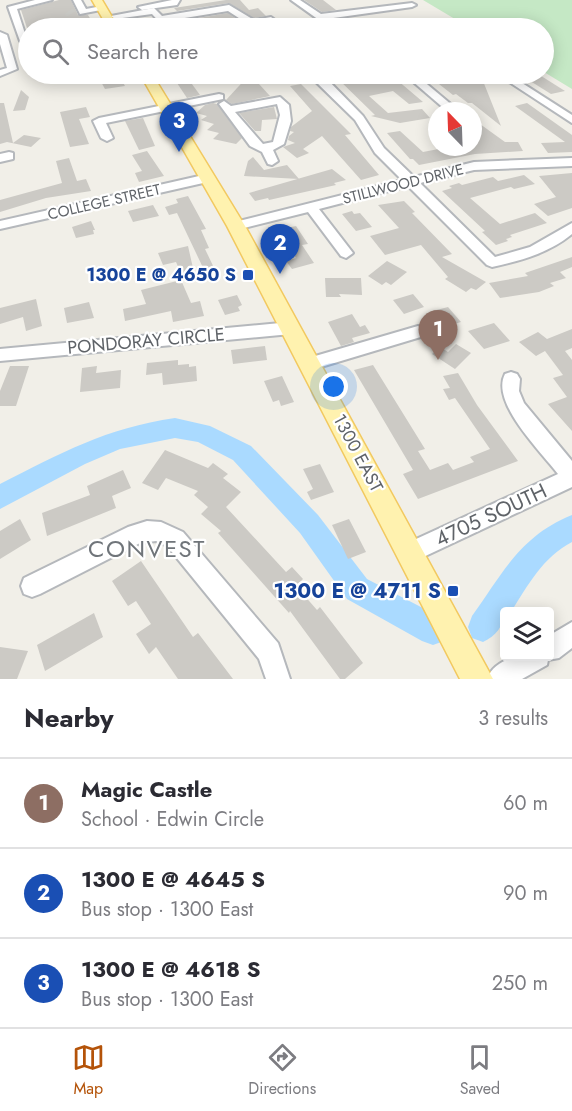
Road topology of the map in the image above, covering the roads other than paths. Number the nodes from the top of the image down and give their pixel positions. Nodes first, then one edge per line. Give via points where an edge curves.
1 (48, 0) edge
2 (295, 0) edge
3 (168, 1) edge
4 (101, 3) edge
5 (412, 5) dead end
6 (80, 6) edge
7 (129, 9) junction
8 (71, 11) dead end
9 (111, 18) edge
10 (122, 18) edge
11 (159, 18) edge
12 (164, 18) edge
13 (246, 18) edge
14 (18, 24) edge
15 (1, 33) edge
16 (0, 73) edge
17 (152, 84) edge
18 (324, 84) edge
19 (421, 84) edge
20 (517, 84) edge
21 (443, 102) edge
22 (166, 108) junction
23 (228, 110) junction
24 (572, 120) edge
25 (106, 138) dead end
26 (266, 148) junction
27 (272, 160) dead end
28 (572, 162) edge
29 (208, 178) junction
30 (411, 182) junction
31 (310, 207) junction
32 (0, 225) edge
33 (236, 226) junction
34 (572, 227) edge
35 (346, 254) dead end
36 (291, 328) junction
37 (418, 332) dead end
38 (0, 355) edge
39 (311, 364) junction
40 (511, 379) dead end
41 (572, 477) edge
42 (411, 552) junction
43 (32, 586) dead end
44 (572, 634) edge
45 (554, 646) edge
46 (531, 661) edge
47 (278, 679) edge
48 (477, 679) edge
49 (499, 679) edge

1 - 14 street via 12,7
2 - 5 street via 319,17
3 - 7 street
4 - 6 street
4 - 9 main road
6 - 8 street
7 - 10 street
7 - 11 street via 154,11
12 - 13 street via 202,8 232,9
15 - 16 street via 12,69
17 - 22 main road, 1300 EAST
18 - 30 street via 366,126 372,142
19 - 21 street
20 - 24 street
22 - 23 street via 221,93
22 - 25 street via 99,121
22 - 29 main road, 1300 EAST
23 - 26 street via 254,144
23 - 26 street via 280,100 287,112 278,144
26 - 27 street
28 - 30 street, STILLWOOD DRIVE via 474,166
29 - 32 street, COLLEGE STREET
29 - 33 main road, 1300 EAST
30 - 31 street, STILLWOOD DRIVE
30 - 34 street via 492,262 543,248
31 - 33 street, STILLWOOD DRIVE
31 - 35 street
33 - 36 main road, 1300 EAST
36 - 38 street, PONDORAY CIRCLE
36 - 39 main road, 1300 EAST
37 - 39 street
39 - 42 main road, 1300 EAST
40 - 41 street via 510,391 516,407
41 - 42 street, 4705 SOUTH
42 - 48 main road, 1300 EAST
43 - 47 street via 136,534 162,531 175,539 261,641 272,658
44 - 45 street
46 - 49 street

